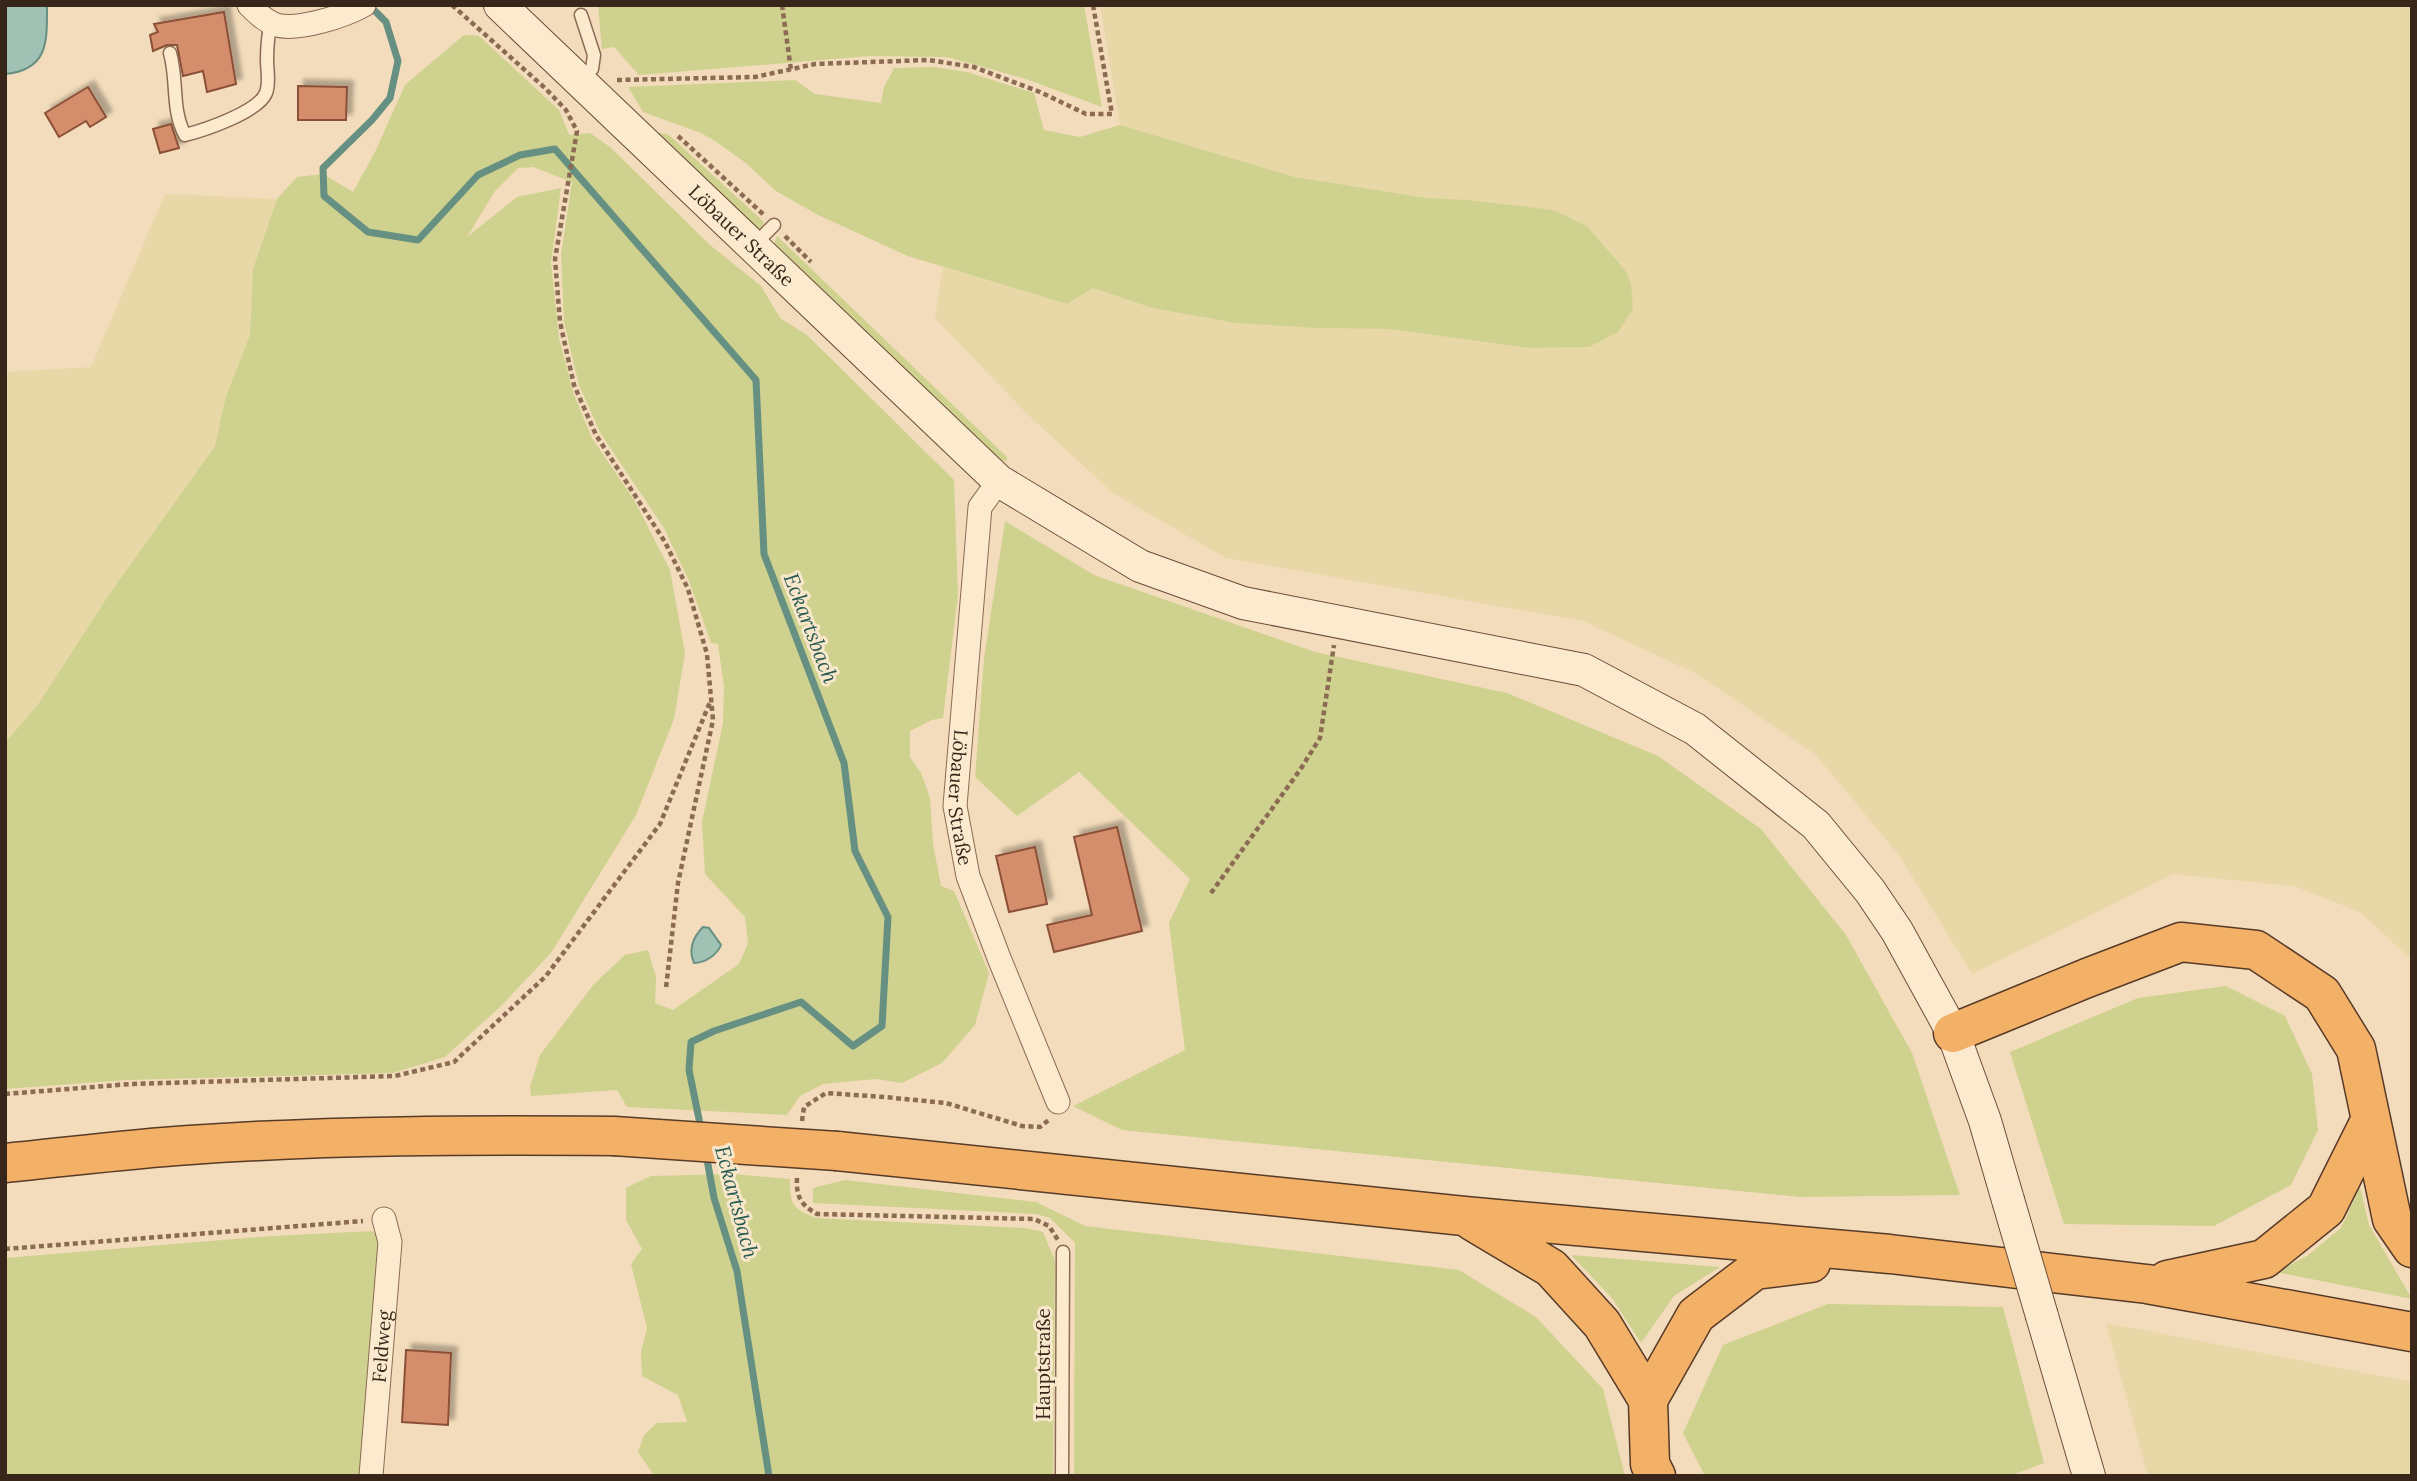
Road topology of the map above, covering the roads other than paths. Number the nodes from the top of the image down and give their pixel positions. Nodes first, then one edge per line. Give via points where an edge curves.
1 (249, 5) edge
2 (500, 5) edge
3 (355, 10) edge
4 (581, 15) dead end
5 (271, 22) junction
6 (170, 53) dead end
7 (577, 80) junction
8 (774, 225) dead end
9 (752, 247) junction
10 (991, 474) junction
11 (1953, 1033) junction
12 (1058, 1102) road end
13 (2370, 1121) junction
14 (5, 1163) edge
15 (1464, 1216) junction
16 (384, 1220) road end
17 (2412, 1248) edge
18 (1063, 1252) road end
19 (1890, 1254) junction
20 (2147, 1284) junction
21 (2412, 1332) edge
22 (1648, 1400) junction
23 (371, 1476) edge
24 (1062, 1476) edge
25 (1656, 1476) edge
26 (2089, 1476) edge

1 - 5 street
2 - 7 main road, Löbauer Straße
3 - 5 street via 290,27
4 - 7 lane via 594,55 592,69
5 - 6 lane via 268,81 261,101 185,135 174,101 176,78
7 - 9 main road, Löbauer Straße
8 - 9 lane
9 - 10 main road, Löbauer Straße
10 - 11 main road via 1140,566 1243,603 1584,670 1695,729 1816,825 1897,931
10 - 12 street, Löbauer Straße via 980,507 955,806 968,876
11 - 13 highway via 2180,943 2256,950 2322,994 2356,1049
11 - 26 main road, bridge via 1985,1121
13 - 17 highway via 2392,1219
13 - 20 highway via 2326,1209 2264,1259
14 - 15 highway, bridge via 307,1139 614,1136 837,1151
15 - 19 highway
15 - 22 highway via 1551,1268 1602,1324
16 - 23 street, Feldweg via 390,1242
18 - 24 lane, Hauptstraße
19 - 20 highway
19 - 22 highway via 1755,1270 1696,1315
20 - 21 highway
22 - 25 highway via 1650,1464

